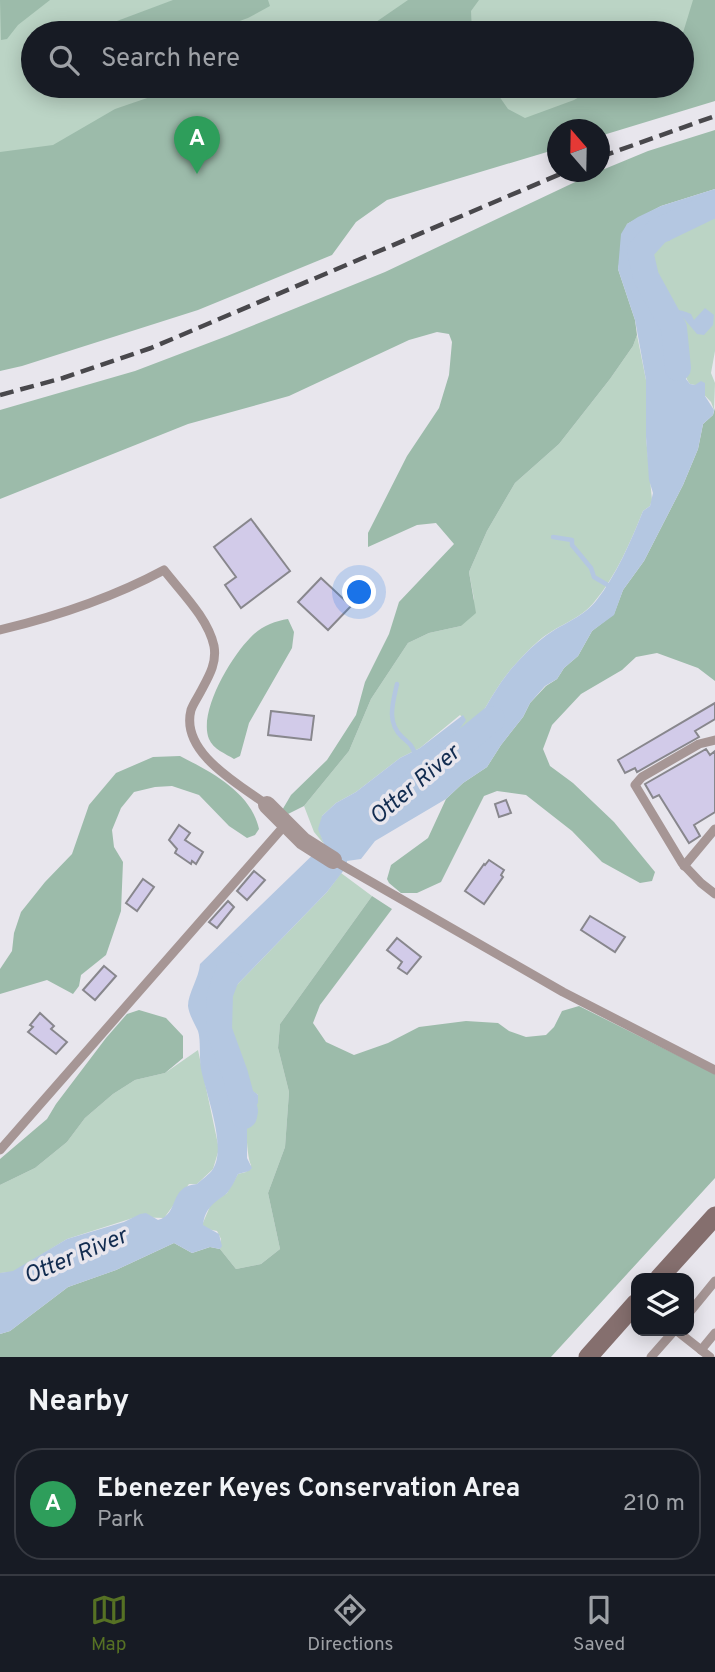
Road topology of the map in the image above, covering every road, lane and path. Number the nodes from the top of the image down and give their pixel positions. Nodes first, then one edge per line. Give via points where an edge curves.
1 (0, 630) edge
2 (715, 740) edge
3 (267, 805) joint
4 (285, 825) junction
5 (715, 829) edge
6 (333, 860) joint
7 (684, 866) junction
8 (715, 894) edge
9 (715, 1069) edge
10 (0, 1150) edge
11 (715, 1217) edge
12 (664, 1273) edge
13 (715, 1281) edge
14 (694, 1307) edge
15 (631, 1309) edge
16 (715, 1333) edge
17 (671, 1336) edge
18 (683, 1336) edge
19 (701, 1350) junction
20 (588, 1357) edge
21 (651, 1357) edge
22 (710, 1357) edge

1 - 3 lane via 109,598 164,570 204,623 214,649 214,666 191,710 193,737 211,763
2 - 7 lane via 699,744 635,785
3 - 4 street
4 - 6 street
4 - 10 lane
5 - 7 lane
6 - 9 lane via 563,992
7 - 8 lane
11 - 12 main road
13 - 14 lane
15 - 20 main road
16 - 19 lane
17 - 21 lane
18 - 19 lane
19 - 22 lane

